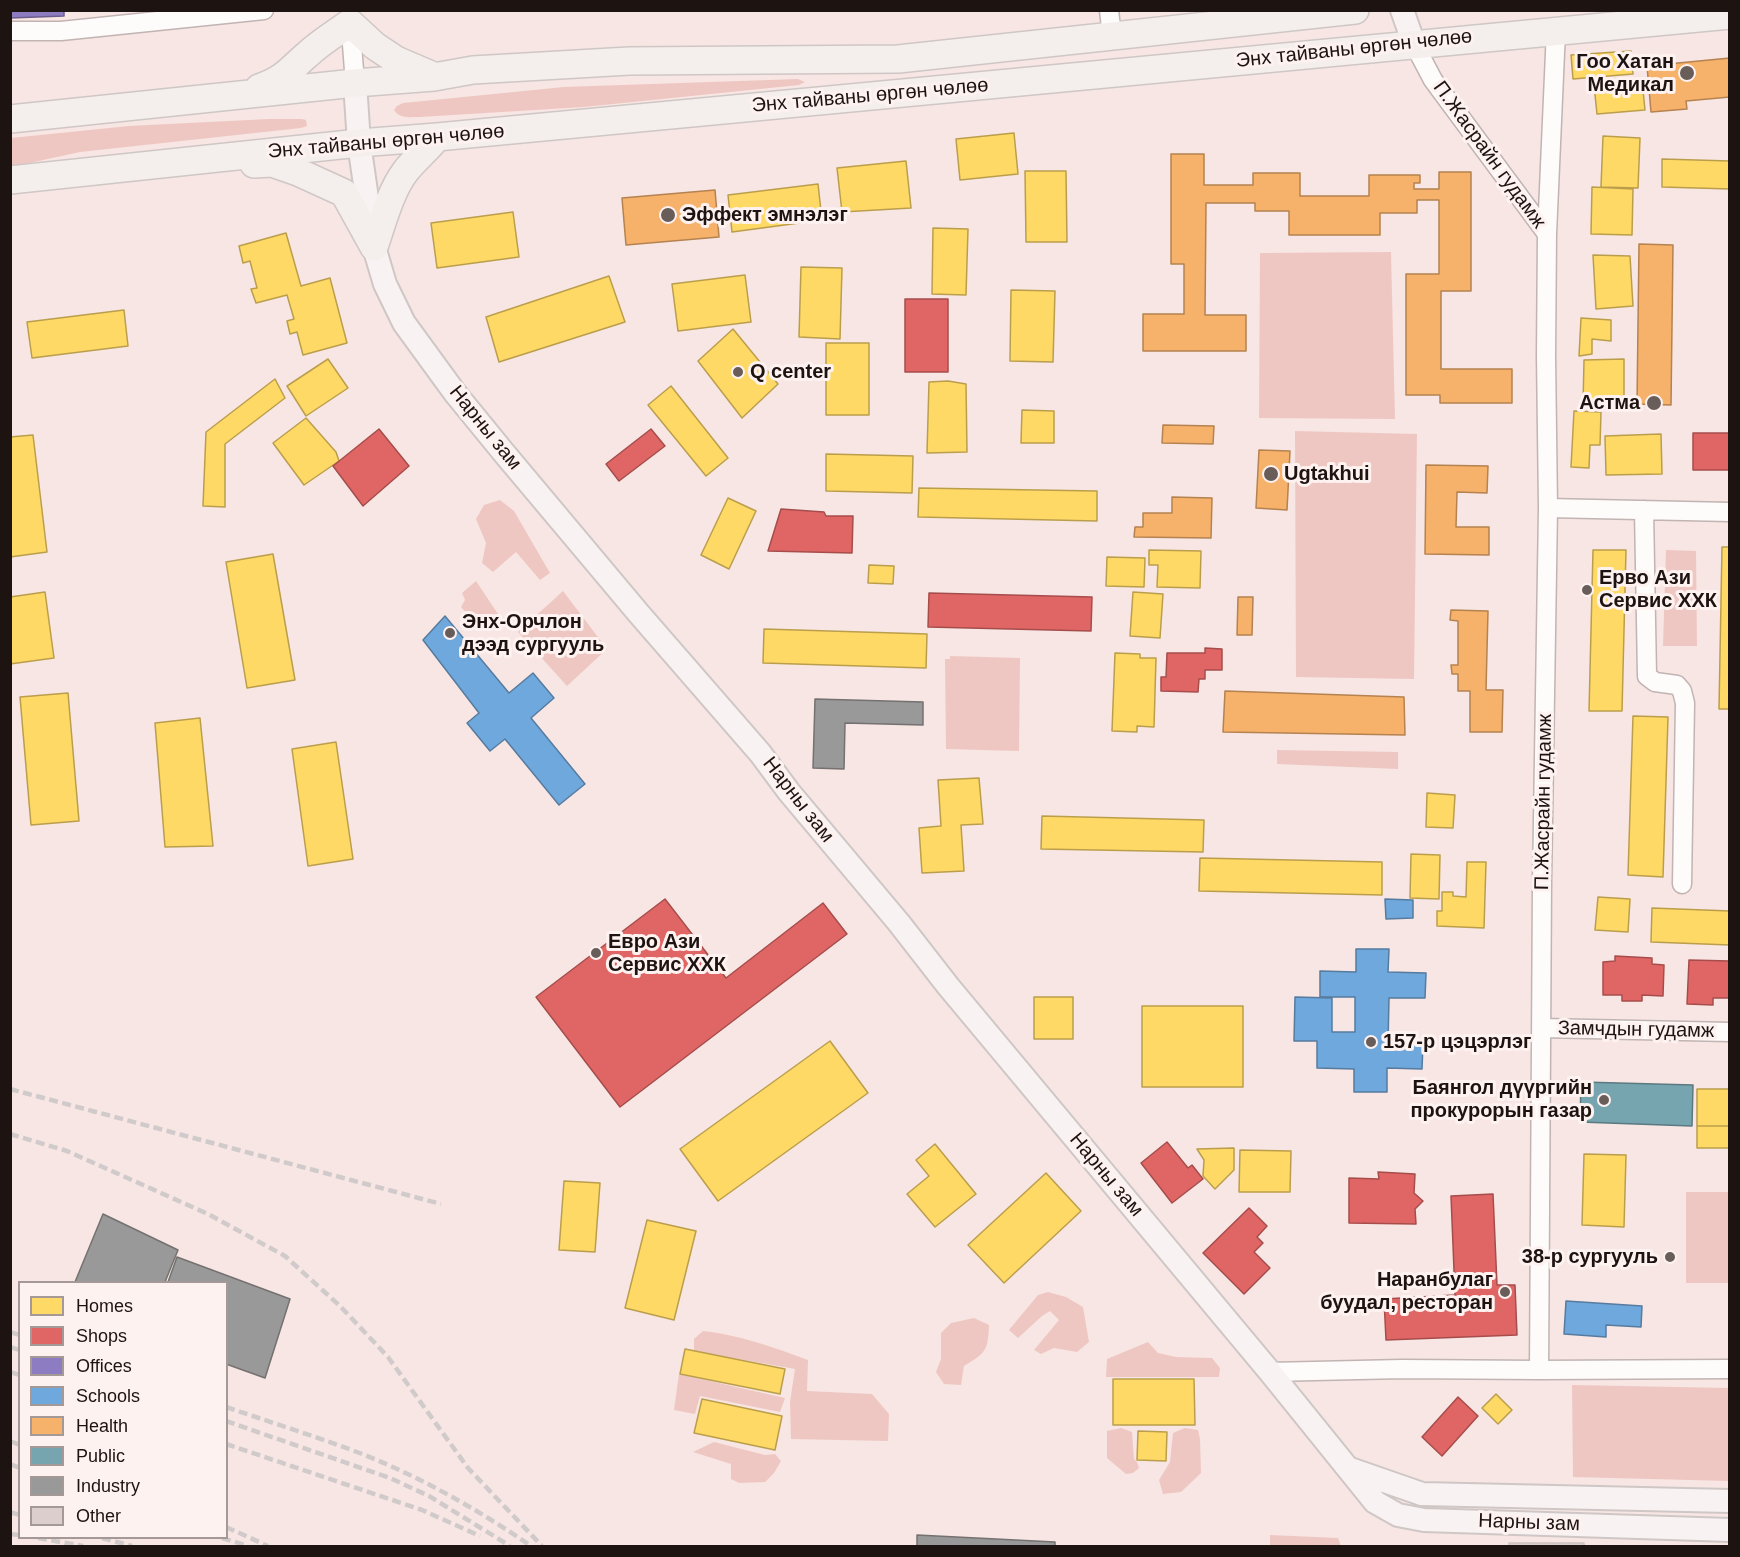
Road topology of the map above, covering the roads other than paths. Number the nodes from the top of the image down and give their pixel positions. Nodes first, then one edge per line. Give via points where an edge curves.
1 (264, 10) edge
2 (1355, 10) edge
3 (1402, 10) edge
4 (1307, 13) edge
5 (1730, 15) edge
6 (350, 17) edge
7 (1110, 23) edge
8 (1556, 30) junction
9 (10, 31) edge
10 (1414, 44) junction
11 (434, 76) junction
12 (355, 83) junction
13 (238, 95) junction
14 (10, 119) edge
15 (437, 137) junction
16 (359, 143) junction
17 (148, 166) junction
18 (10, 180) edge
19 (1547, 234) junction
20 (374, 247) junction
21 (1548, 508) junction
22 (1644, 510) junction
23 (1730, 512) edge
24 (1682, 884) dead end
25 (1542, 1028) junction
26 (1730, 1032) edge
27 (1730, 1369) edge
28 (1539, 1370) junction
29 (1270, 1372) junction
30 (1348, 1468) junction
31 (1730, 1501) edge
32 (1730, 1530) edge

1 - 9 street via 61,31
2 - 4 highway, Энх тайваны өргөн чөлөө
3 - 10 main road
4 - 7 highway, Энх тайваны өргөн чөлөө
5 - 8 highway, Энх тайваны өргөн чөлөө
6 - 11 highway via 375,46
6 - 12 street
6 - 13 highway via 285,76
7 - 11 highway, Энх тайваны өргөн чөлөө via 898,59 629,61
8 - 10 highway, Энх тайваны өргөн чөлөө
8 - 19 street, П.Жасрайн гудамж
10 - 15 highway, Энх тайваны өргөн чөлөө
10 - 19 street, П.Жасрайн гудамж via 1433,80
11 - 12 highway, Энх тайваны өргөн чөлөө
12 - 13 highway, Энх тайваны өргөн чөлөө
12 - 16 main road, Нарны зам
13 - 14 highway, Энх тайваны өргөн чөлөө
15 - 16 highway, Энх тайваны өргөн чөлөө
15 - 20 highway via 404,173 388,204
16 - 17 highway, Энх тайваны өргөн чөлөө
16 - 20 main road, Нарны зам
17 - 18 highway, Энх тайваны өргөн чөлөө
17 - 20 highway via 272,163 298,172 344,193
19 - 21 street, П.Жасрайн гудамж
20 - 29 main road, Нарны зам via 385,284 404,323 455,393 760,753 948,986
21 - 22 street
21 - 25 street, П.Жасрайн гудамж
22 - 23 street
22 - 24 street via 1647,676 1655,682 1677,685 1685,703
25 - 26 street, Замчдын гудамж
25 - 28 street, П.Жасрайн гудамж
27 - 28 street
28 - 29 street
29 - 30 main road, Нарны зам
30 - 31 main road, Нарны зам via 1422,1494
30 - 32 main road, Нарны зам via 1375,1502 1398,1515 1424,1520

